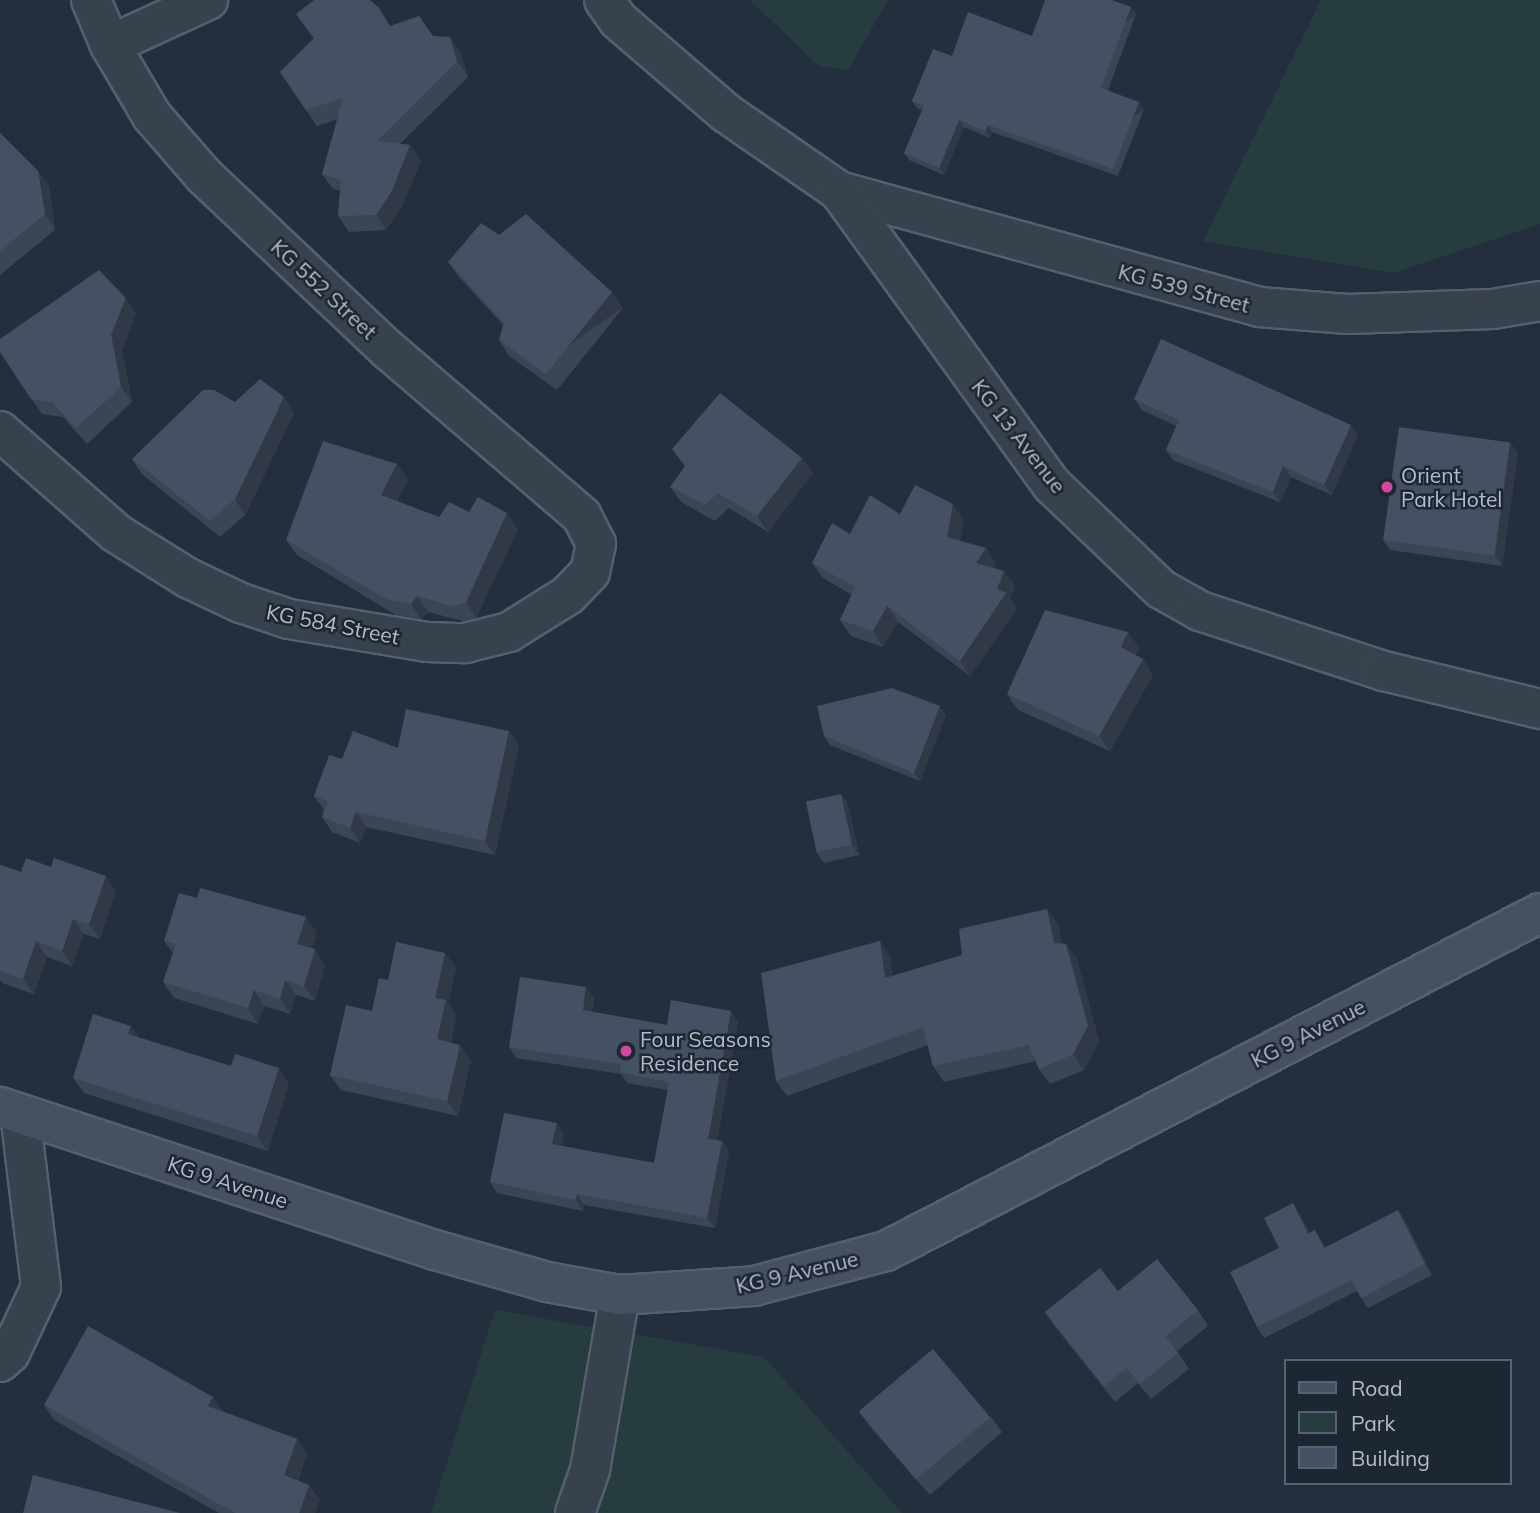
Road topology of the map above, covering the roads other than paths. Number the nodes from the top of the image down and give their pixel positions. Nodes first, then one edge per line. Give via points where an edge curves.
1 (90, 0) edge
2 (208, 0) edge
3 (604, 0) edge
4 (110, 45) junction
5 (839, 191) junction
6 (1540, 301) edge
7 (0, 430) edge
8 (596, 544) joint
9 (1540, 709) edge
10 (1540, 913) edge
11 (10, 1110) edge
12 (620, 1295) junction
13 (0, 1362) edge
14 (575, 1513) edge

1 - 4 street, KG 552 Street
2 - 4 street
3 - 5 street, KG 13 Avenue via 618,20 726,113
4 - 8 street, KG 552 Street via 152,116 205,177 387,349 582,516
5 - 6 street, KG 539 Street via 1259,307 1348,314 1493,309
5 - 9 street, KG 13 Avenue via 1052,485 1161,589 1199,611 1370,667
7 - 8 street, KG 584 Street via 116,533 188,578 289,619 427,642 476,641 509,632 568,596 590,572
10 - 12 main road, KG 9 Avenue via 886,1251 754,1286
11 - 12 main road, KG 9 Avenue via 435,1250 547,1282
11 - 13 street via 41,1287 10,1353
12 - 14 street via 590,1470

